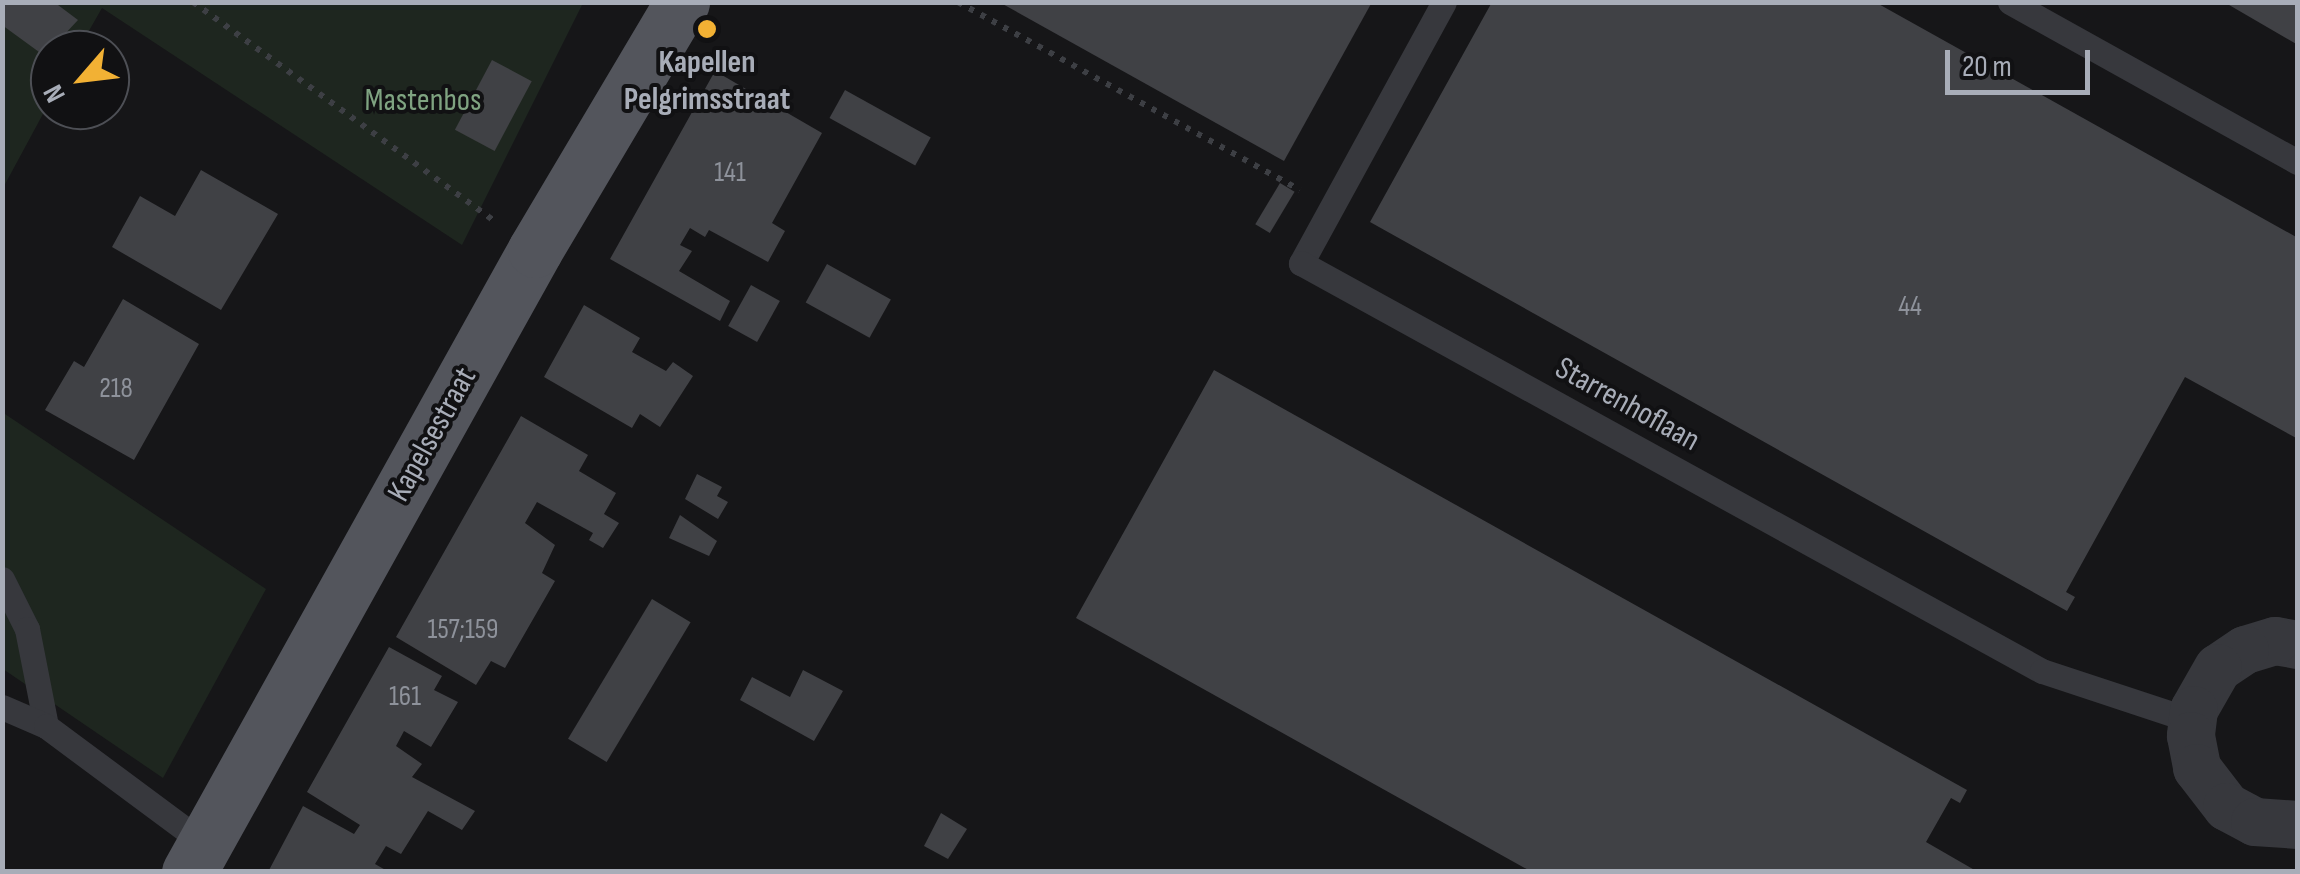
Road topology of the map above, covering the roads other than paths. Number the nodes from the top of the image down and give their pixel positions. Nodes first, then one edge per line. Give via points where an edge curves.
1 (682, 2) edge
2 (1444, 2) edge
3 (2010, 2) edge
4 (2298, 162) edge
5 (2, 579) edge
6 (2298, 645) edge
7 (2, 707) edge
8 (2193, 721) junction
9 (46, 726) junction
10 (2298, 825) edge
11 (197, 858) edge

1 - 11 main road, Kapelsestraat via 535,250
2 - 8 lane, Starrenhoflaan via 1301,262 2042,671
3 - 4 lane
5 - 9 lane via 27,629
6 - 8 street via 2275,641 2218,668
7 - 9 lane
8 - 10 street via 2197,768 2214,796 2255,822
9 - 11 lane

